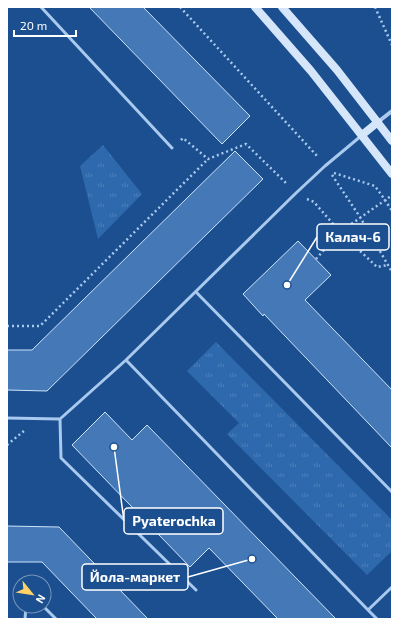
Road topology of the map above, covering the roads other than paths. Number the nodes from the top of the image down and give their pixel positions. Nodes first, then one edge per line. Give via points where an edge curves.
1 (41, 7) edge
2 (255, 7) edge
3 (282, 7) edge
4 (392, 111) edge
5 (378, 122) junction
6 (362, 135) junction
7 (392, 141) edge
8 (172, 148) road end
9 (392, 174) edge
10 (196, 292) junction
11 (126, 360) junction
12 (7, 418) edge
13 (60, 419) junction
14 (392, 492) edge
15 (392, 587) edge
16 (196, 590) dead end
17 (368, 610) junction
18 (377, 619) edge

1 - 8 lane
2 - 6 main road
3 - 5 main road
4 - 5 street
5 - 6 main road
5 - 7 main road
6 - 9 main road
6 - 10 lane via 296,193
10 - 11 lane
10 - 14 lane
11 - 13 lane
11 - 17 lane
12 - 13 lane
13 - 16 lane via 61,458
15 - 17 lane
17 - 18 lane

